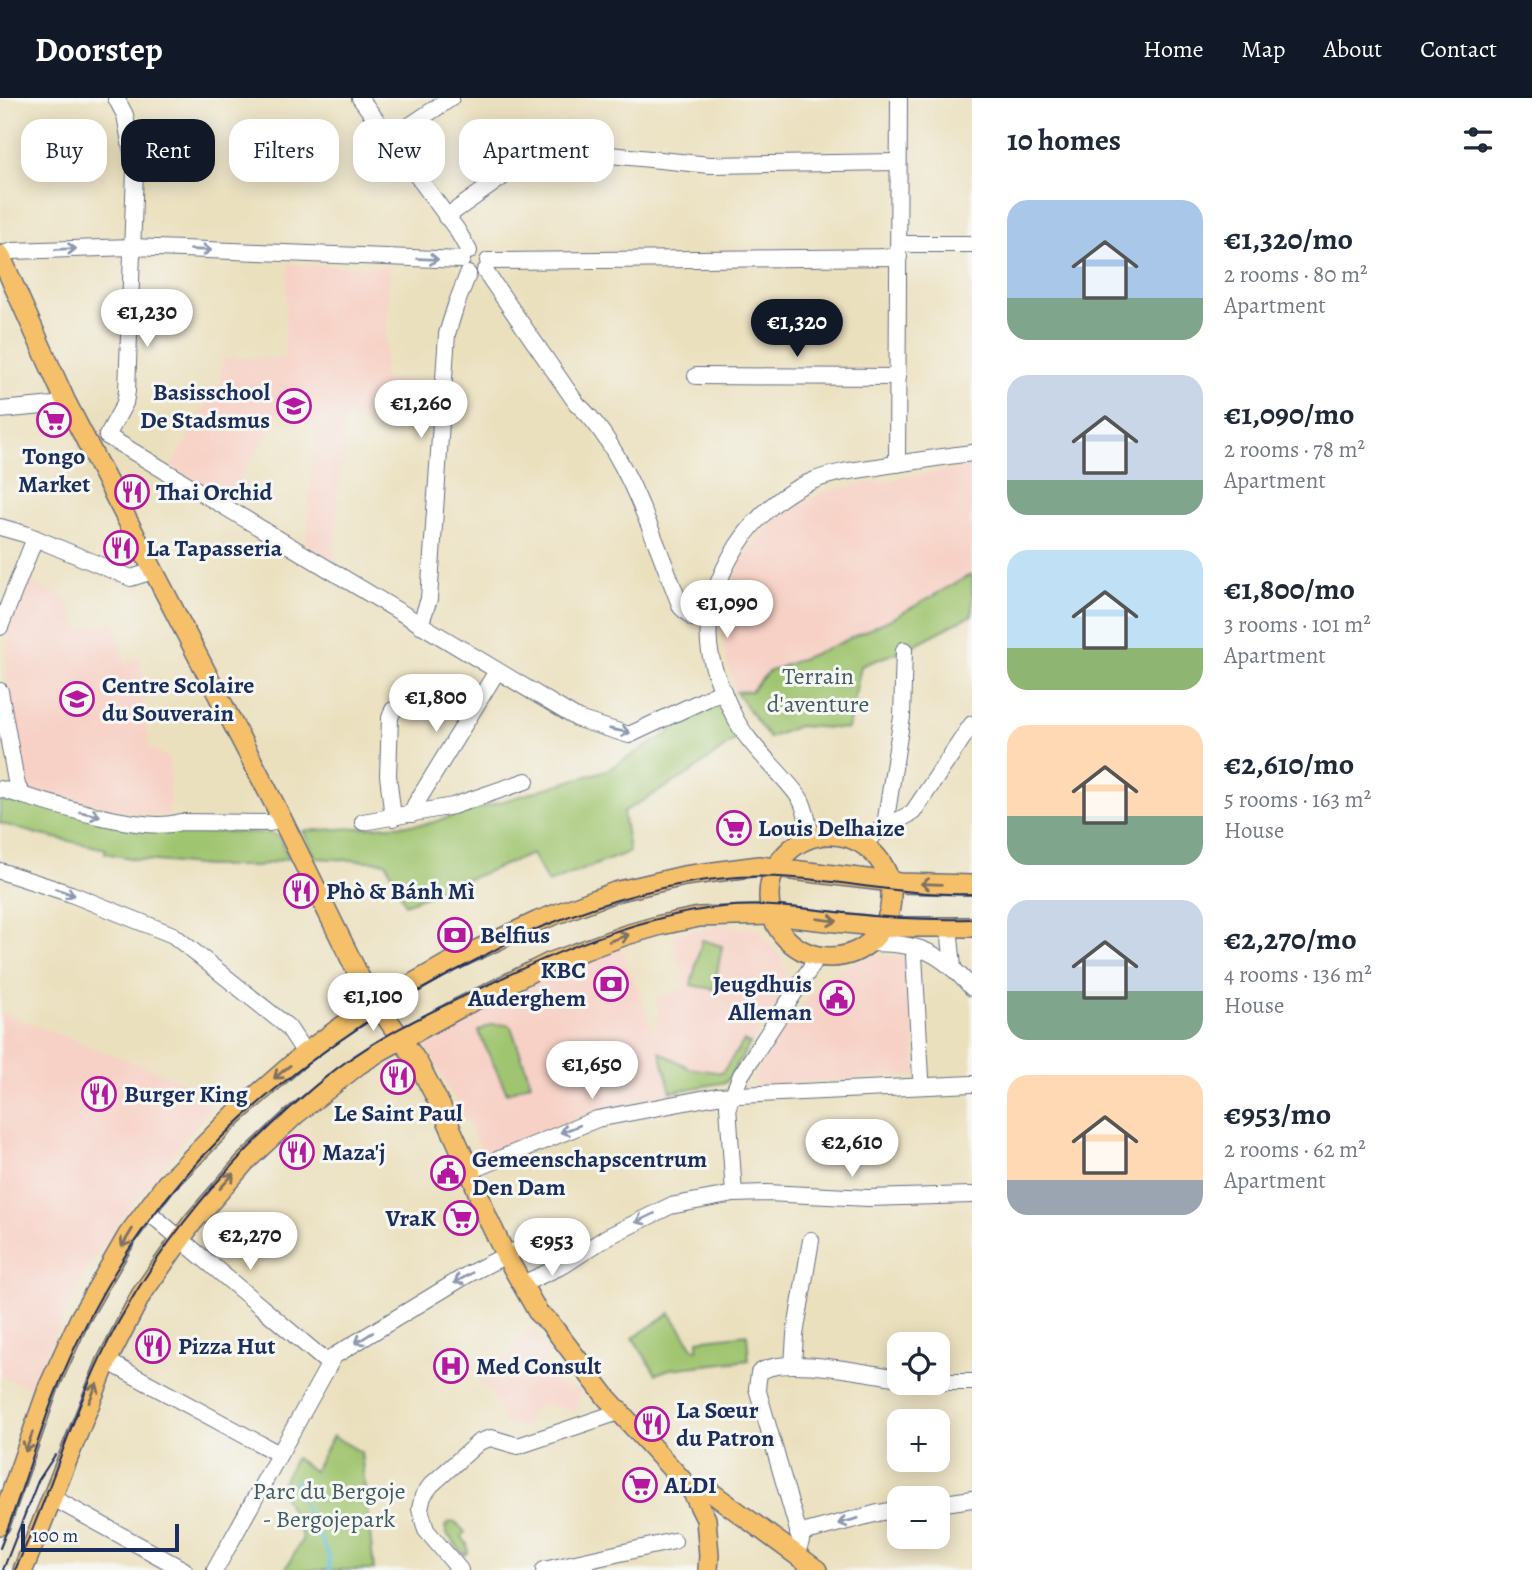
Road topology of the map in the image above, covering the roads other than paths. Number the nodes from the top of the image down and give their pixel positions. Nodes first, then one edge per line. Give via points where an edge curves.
1 (116, 98) edge
2 (360, 98) edge
3 (451, 98) edge
4 (899, 98) edge
5 (375, 119) edge
6 (420, 119) edge
7 (898, 162) junction
8 (421, 182) edge
9 (446, 217) junction
10 (972, 244) edge
11 (132, 247) junction
12 (899, 250) junction
13 (0, 255) edge
14 (466, 262) junction
15 (486, 266) junction
16 (696, 376) dead end
17 (898, 377) junction
18 (65, 400) junction
19 (0, 410) edge
20 (107, 436) junction
21 (89, 446) junction
22 (972, 453) edge
23 (897, 464) junction
24 (0, 527) edge
25 (35, 538) junction
26 (153, 571) junction
27 (709, 620) junction
28 (420, 625) junction
29 (0, 627) edge
30 (904, 650) dead end
31 (496, 671) junction
32 (0, 691) edge
33 (723, 691) junction
34 (393, 710) dead end
35 (972, 724) edge
36 (526, 782) dead end
37 (0, 789) edge
38 (24, 796) junction
39 (412, 814) junction
40 (279, 818) junction
41 (393, 818) junction
42 (363, 822) dead end
43 (885, 825) junction
44 (811, 837) junction
45 (863, 845) junction
46 (775, 867) junction
47 (0, 871) edge
48 (889, 882) junction
49 (972, 885) edge
50 (771, 915) junction
51 (883, 927) junction
52 (949, 927) junction
53 (972, 927) edge
54 (868, 943) junction
55 (815, 955) junction
56 (914, 956) dead end
57 (953, 967) junction
58 (972, 988) edge
59 (376, 1003) junction
60 (402, 1040) junction
61 (305, 1053) junction
62 (921, 1077) dead end
63 (972, 1084) edge
64 (732, 1095) junction
65 (470, 1171) junction
66 (734, 1194) junction
67 (972, 1195) edge
68 (146, 1210) junction
69 (181, 1238) junction
70 (811, 1240) dead end
71 (510, 1253) junction
72 (531, 1280) junction
73 (549, 1322) junction
74 (107, 1361) junction
75 (329, 1364) junction
76 (793, 1365) junction
77 (887, 1376) edge
78 (950, 1382) edge
79 (972, 1382) edge
80 (619, 1412) junction
81 (279, 1454) junction
82 (692, 1491) junction
83 (52, 1498) junction
84 (972, 1499) edge
85 (950, 1502) edge
86 (702, 1510) junction
87 (887, 1511) edge
88 (746, 1519) junction
89 (0, 1525) edge
90 (798, 1534) junction
91 (674, 1541) dead end
92 (796, 1555) junction
93 (23, 1570) edge
94 (184, 1570) edge
95 (215, 1570) edge
96 (460, 1570) edge
97 (544, 1570) edge
98 (708, 1570) edge
99 (817, 1570) edge

1 - 11 street via 125,115 135,170
2 - 5 street
3 - 6 street
4 - 7 street
7 - 9 street via 710,165 560,149 525,161
7 - 12 street
8 - 9 street
9 - 14 street via 457,230
10 - 12 street
13 -> 11 street
11 -> 14 street
11 - 20 street via 127,391
12 - 15 street
12 - 17 street
13 - 18 main road
14 - 15 street via 477,276
14 - 15 street via 481,251
14 - 28 street via 447,334 429,599
15 - 27 street via 577,404 620,460 681,607 693,618
16 - 17 street
17 - 23 street
18 - 19 street
18 - 21 main road
20 - 21 street
20 - 28 street
21 - 26 main road
22 - 23 street
23 - 27 street via 812,481 771,506 736,547
24 - 25 street
25 - 26 street via 131,579
25 - 29 street
26 - 40 main road
27 - 33 street via 712,663
28 - 31 street
30 - 43 street via 902,717
31 -> 33 street via 578,719 629,735
31 - 39 street
32 - 38 street via 16,781
33 - 44 street via 742,731 799,798
34 - 41 street via 388,775
35 - 43 street via 913,812
36 - 39 street
37 - 38 street
38 -> 40 street via 152,825 270,823
39 - 41 street
40 - 59 main road
41 - 42 street
43 - 45 street
44 - 45 main road via 838,835
44 - 46 main road via 797,844
45 - 48 main road via 884,867
46 - 48 main road
46 - 50 main road via 769,889
46 - 59 main road via 715,871 615,892 538,921
47 -> 61 street via 173,935 288,1027
49 -> 48 main road
48 - 51 main road via 890,909
50 -> 51 main road
50 - 55 main road via 788,940
60 -> 50 main road via 549,963 626,935 699,917
51 - 52 main road
51 - 54 main road
52 - 53 main road
52 - 57 street
54 - 55 main road via 843,956
54 - 57 street via 911,946
55 - 64 street
56 - 62 street
57 - 58 street
59 - 60 main road
59 - 61 main road
60 - 65 main road
69 -> 60 main road via 245,1161 295,1115 358,1065
61 -> 68 main road via 234,1115
63 - 64 street
64 -> 65 street via 597,1119
64 - 66 street via 728,1106
65 - 71 main road via 486,1217
66 - 67 street
66 -> 72 street via 670,1206
68 - 69 street
68 -> 89 main road via 80,1318 49,1386
69 - 74 main road via 141,1295
69 - 75 street
70 - 76 street
71 - 72 main road
71 - 73 main road via 539,1314
71 -> 75 street via 334,1356
72 - 73 main road
73 - 80 main road
74 - 81 street
83 -> 74 main road
75 - 81 street
76 - 77 street
76 - 90 street via 764,1368 757,1388
78 - 79 street
80 - 82 main road
80 - 96 street via 518,1446 491,1438 479,1442 431,1485 420,1509 426,1530
81 - 95 street
82 - 86 main road
82 - 88 main road via 712,1493
83 - 93 main road
83 - 94 street
84 - 85 street
86 - 88 main road via 728,1511
86 - 98 main road
87 -> 90 street
88 - 92 main road
90 - 92 street via 801,1545
91 - 97 street
92 - 99 main road

